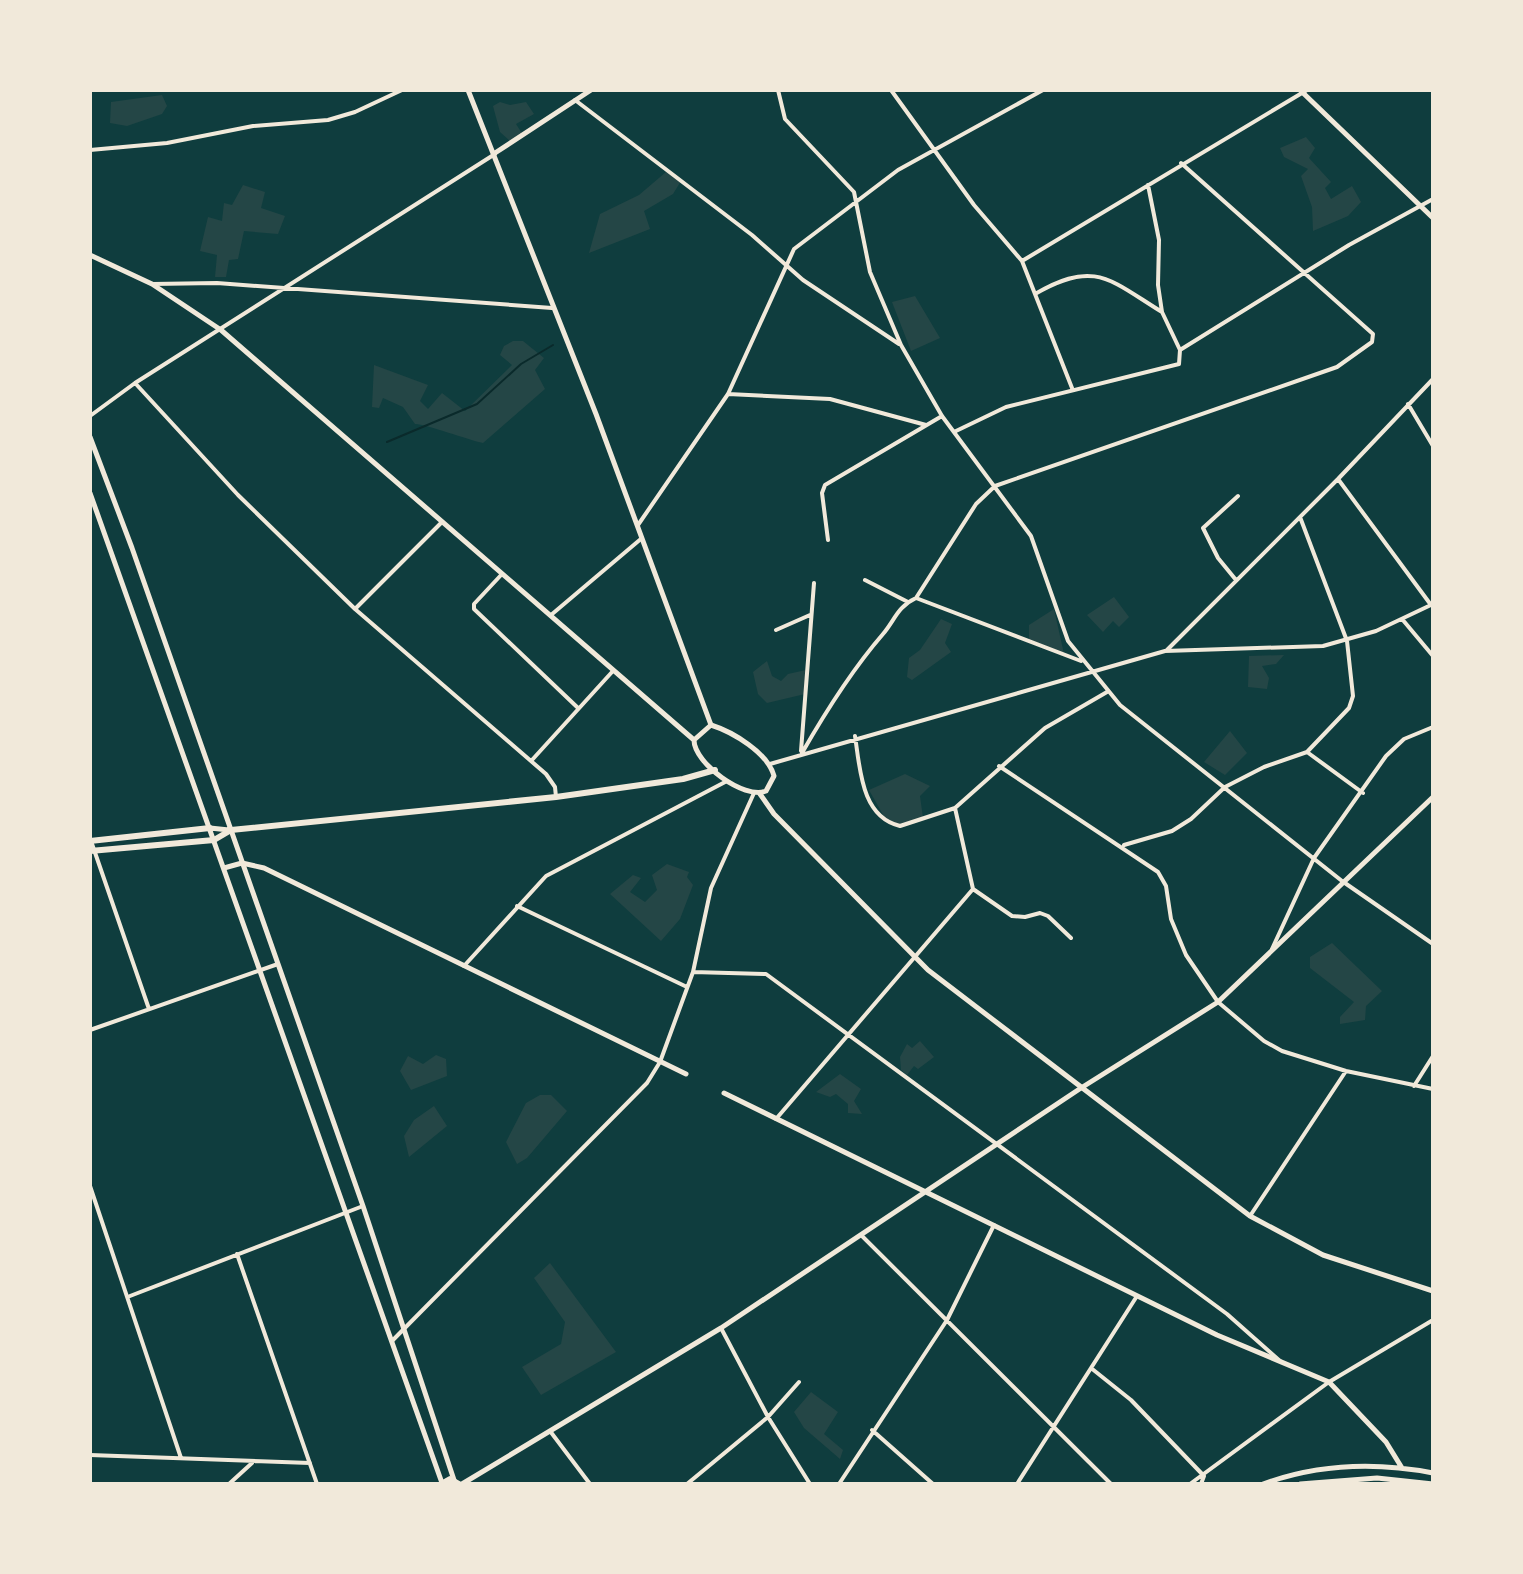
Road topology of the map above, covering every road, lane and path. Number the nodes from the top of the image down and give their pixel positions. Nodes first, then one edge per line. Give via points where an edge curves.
1 (402, 90) edge
2 (468, 90) edge
3 (591, 90) edge
4 (778, 90) edge
5 (891, 90) edge
6 (1043, 90) edge
7 (1303, 91) edge
8 (575, 100) junction
9 (935, 149) junction
10 (90, 150) edge
11 (495, 154) junction
12 (1181, 163) junction
13 (1148, 185) junction
14 (1433, 199) edge
15 (856, 202) junction
16 (1422, 206) junction
17 (1433, 218) edge
18 (90, 255) edge
19 (1022, 261) junction
20 (785, 265) junction
21 (1302, 274) junction
22 (152, 284) junction
23 (283, 289) junction
24 (1034, 295) junction
25 (552, 308) junction
26 (1162, 312) junction
27 (221, 330) junction
28 (901, 345) junction
29 (1180, 350) junction
30 (1433, 379) edge
31 (135, 383) junction
32 (1072, 388) junction
33 (728, 394) junction
34 (1408, 404) junction
35 (90, 416) edge
36 (942, 416) junction
37 (926, 425) junction
38 (956, 431) junction
39 (90, 437) edge
40 (1433, 446) edge
41 (1338, 479) junction
42 (995, 486) junction
43 (90, 493) edge
44 (1238, 496) dead end
45 (1300, 517) junction
46 (442, 522) junction
47 (638, 525) junction
48 (642, 538) junction
49 (828, 540) dead end
50 (502, 574) junction
51 (865, 580) dead end
52 (1236, 580) junction
53 (814, 583) dead end
54 (916, 598) junction
55 (908, 602) junction
56 (1432, 604) edge
57 (355, 609) junction
58 (811, 615) junction
59 (550, 617) junction
60 (1402, 619) junction
61 (776, 630) dead end
62 (1347, 641) junction
63 (1165, 651) junction
64 (1433, 656) edge
65 (1084, 662) junction
66 (1091, 671) junction
67 (612, 672) junction
68 (1107, 692) junction
69 (577, 707) junction
70 (711, 725) junction
71 (1433, 727) edge
72 (855, 736) junction
73 (694, 740) junction
74 (1307, 752) junction
75 (802, 753) junction
76 (532, 760) junction
77 (770, 764) junction
78 (999, 766) junction
79 (715, 770) junction
80 (729, 780) junction
81 (1225, 787) junction
82 (1363, 793) junction
83 (757, 794) junction
84 (556, 797) junction
85 (1433, 797) edge
86 (955, 808) junction
87 (210, 828) junction
88 (231, 830) junction
89 (90, 840) edge
90 (214, 840) junction
91 (1122, 845) junction
92 (92, 850) edge
93 (1314, 858) junction
94 (242, 863) junction
95 (224, 868) junction
96 (1342, 881) junction
97 (973, 889) junction
98 (517, 906) junction
99 (1071, 938) dead end
100 (1433, 944) edge
101 (1272, 949) junction
102 (914, 958) junction
103 (278, 964) junction
104 (464, 966) junction
105 (261, 970) junction
106 (693, 972) junction
107 (687, 987) junction
108 (1218, 1002) junction
109 (149, 1009) junction
110 (90, 1030) edge
111 (848, 1036) junction
112 (1433, 1056) edge
113 (660, 1062) junction
114 (1346, 1071) junction
115 (686, 1074) dead end
116 (1414, 1086) junction
117 (1081, 1088) junction
118 (1433, 1089) edge
119 (724, 1093) dead end
120 (776, 1119) junction
121 (995, 1145) junction
122 (90, 1186) edge
123 (927, 1191) junction
124 (363, 1206) junction
125 (348, 1212) junction
126 (1250, 1216) junction
127 (994, 1225) junction
128 (861, 1235) junction
129 (237, 1254) junction
130 (1433, 1291) edge
131 (129, 1296) junction
132 (1137, 1296) junction
133 (947, 1320) junction
134 (1433, 1320) edge
135 (405, 1327) junction
136 (721, 1328) junction
137 (392, 1341) junction
138 (1281, 1362) junction
139 (1091, 1368) junction
140 (799, 1382) dead end
141 (1329, 1382) junction
142 (768, 1417) junction
143 (1054, 1426) junction
144 (872, 1430) junction
145 (550, 1431) junction
146 (90, 1455) edge
147 (181, 1458) junction
148 (252, 1463) junction
149 (310, 1463) junction
150 (1402, 1468) junction
151 (1433, 1473) edge
152 (1204, 1476) junction
153 (442, 1483) edge
154 (459, 1483) edge
155 (229, 1484) edge
156 (317, 1484) edge
157 (590, 1484) edge
158 (687, 1484) edge
159 (810, 1484) edge
160 (839, 1484) edge
161 (933, 1484) edge
162 (1017, 1484) edge
163 (1111, 1484) edge
164 (1190, 1484) edge
165 (1201, 1484) edge
166 (1263, 1484) edge
167 (1300, 1484) edge
168 (1433, 1484) edge

1 - 10 street via 328,120
2 - 11 main road
3 - 8 main road
4 - 15 street via 785,119 851,186
5 - 9 street
6 - 9 street
7 - 12 street
7 - 16 main road
8 - 11 main road
8 - 20 street
9 - 15 street
9 - 19 street
11 - 23 street
11 - 25 main road
12 - 13 street
12 - 21 street
13 - 19 street
13 - 26 street via 1159,240
14 - 16 street
15 - 20 street via 794,249
15 - 28 street via 870,272
16 - 17 main road
16 - 21 street
18 - 22 main road
19 - 24 street
20 - 28 street
20 - 33 street
21 - 29 street
21 - 42 street via 1373,334 1362,351 1337,367
22 - 23 street
22 - 27 main road
23 - 25 street
23 - 27 street
24 - 26 street via 1070,276 1097,276
24 - 32 street
25 - 47 main road
26 - 29 street
27 - 31 street
27 - 46 main road
28 - 36 street
29 - 32 street via 1176,366
30 - 34 street
31 - 35 street
31 - 57 street via 238,495
32 - 38 street via 1006,407
33 - 37 street via 830,399
33 - 47 street
34 - 40 street
34 - 41 street
36 - 37 street
36 - 38 street
37 - 49 street via 825,485
38 - 42 street
39 - 88 main road
41 - 45 street
41 - 56 street
42 - 54 street via 976,504
42 - 65 street via 1031,536 1060,625
43 - 87 main road
44 - 52 street via 1203,528
45 - 52 street
45 - 62 street
46 - 50 main road
46 - 57 street
47 - 48 main road
48 - 59 street
48 - 70 main road
50 - 59 main road
50 - 69 street via 474,609
51 - 55 street
52 - 63 street
53 - 58 street
54 - 55 street
54 - 65 street
55 - 75 street via 866,651
56 - 60 street
57 - 76 street
58 - 61 street
58 - 75 street
59 - 67 main road
60 - 62 street
60 - 64 street
62 - 63 street via 1312,647
62 - 74 street via 1352,702 1334,728
63 - 66 street
65 - 66 street
66 - 68 street
66 - 72 street
67 - 69 street
67 - 73 main road
68 - 78 street via 1045,728
68 - 81 street
69 - 76 street
70 - 73 main road
70 - 77 main road
71 - 82 street via 1394,747
72 - 75 street
72 - 86 street via 863,788 886,820 900,826
73 - 79 main road via 696,752
74 - 81 street
74 - 82 street
75 - 77 street
76 - 84 street via 552,780
77 - 83 main road via 773,782
78 - 86 street
78 - 91 street
79 - 80 main road
79 - 84 main road
80 - 83 main road
80 - 98 street via 573,859 540,880
81 - 91 street via 1172,831
81 - 93 street
82 - 93 street
83 - 102 main road
83 - 106 street via 711,888
84 - 88 main road
85 - 96 main road
86 - 97 street
87 - 88 main road
87 - 89 main road
87 - 90 main road
88 - 90 main road
88 - 94 main road
89 - 92 street
90 - 92 main road
90 - 95 main road
91 - 108 street via 1164,879 1171,919 1186,955
92 - 109 street
93 - 96 street
93 - 101 street
94 - 95 main road
94 - 103 main road
94 - 104 main road via 264,868
95 - 105 main road
96 - 100 street
96 - 101 main road
97 - 99 street via 1012,916 1048,916
97 - 102 street
98 - 104 street
98 - 107 street
101 - 108 main road
102 - 111 street
102 - 117 main road
103 - 105 street
103 - 124 main road
104 - 113 main road
105 - 109 street
105 - 125 main road
106 - 107 street
106 - 111 street via 766,974
107 - 113 street
108 - 114 street via 1277,1049
108 - 117 main road
109 - 110 street
111 - 120 street
111 - 121 street
112 - 116 street
113 - 115 main road
113 - 135 street via 637,1096
114 - 116 street
114 - 126 street
116 - 118 street
117 - 121 main road
117 - 126 main road
119 - 120 main road
120 - 123 main road
121 - 123 main road
121 - 138 street via 1227,1314
122 - 131 street
123 - 127 main road
123 - 128 main road
124 - 125 street
124 - 135 main road
125 - 129 street
125 - 137 main road
126 - 130 main road via 1323,1255
127 - 132 main road
127 - 133 street
128 - 133 street
128 - 136 main road
129 - 131 street
129 - 149 street
131 - 147 street
132 - 138 main road
132 - 139 street
133 - 143 street
133 - 144 street
134 - 141 street
135 - 137 street
135 - 154 main road
136 - 142 street
136 - 145 main road
137 - 153 main road
138 - 141 main road
139 - 143 street
139 - 152 street via 1138,1406
140 - 142 street
141 - 150 main road via 1386,1442
141 - 152 street
142 - 158 street
142 - 159 street
143 - 162 street
143 - 163 street
144 - 160 street
144 - 161 street
145 - 154 main road
145 - 157 street
146 - 147 street
147 - 148 street
148 - 149 street
148 - 155 street
149 - 156 street
150 - 151 main road
150 - 166 main road via 1310,1470
152 - 164 street
152 - 165 street
153 - 154 main road
167 - 168 main road via 1377,1478

